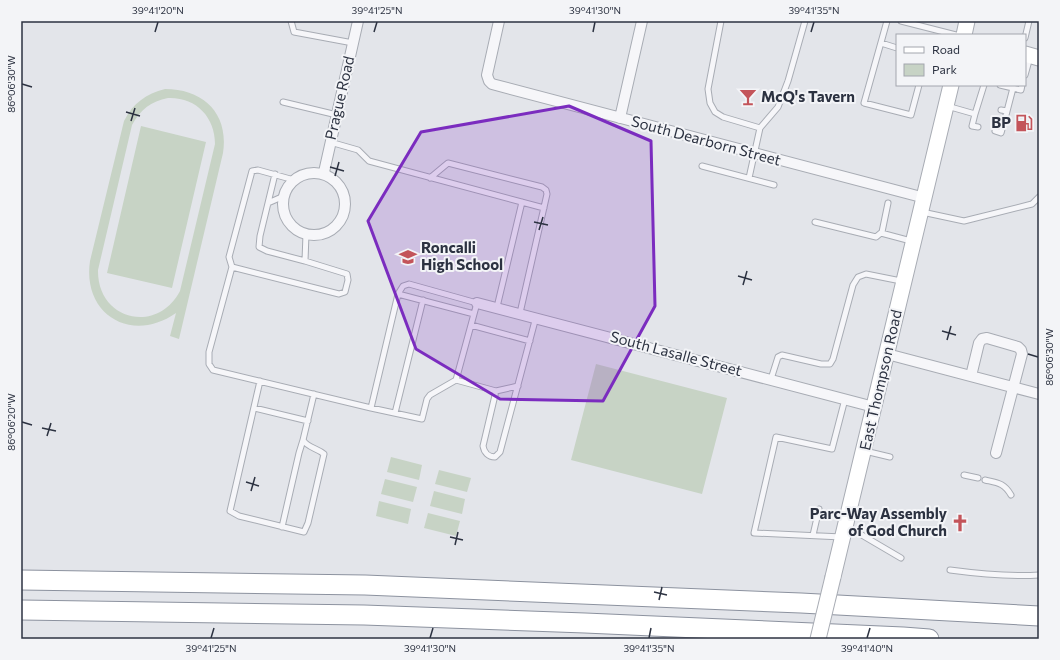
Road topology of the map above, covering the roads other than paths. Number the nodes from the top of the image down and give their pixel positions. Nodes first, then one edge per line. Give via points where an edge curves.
1 (358, 21) edge
2 (500, 21) edge
3 (642, 21) edge
4 (721, 21) edge
5 (805, 21) edge
6 (887, 21) edge
7 (901, 21) edge
8 (928, 21) edge
9 (967, 21) edge
10 (1029, 21) edge
11 (292, 22) edge
12 (927, 28) junction
13 (932, 32) edge
14 (948, 34) edge
15 (964, 34) edge
16 (1026, 34) edge
17 (353, 43) junction
18 (881, 43) junction
19 (896, 48) edge
20 (1031, 56) edge
21 (1026, 72) edge
22 (919, 86) edge
23 (951, 86) edge
24 (984, 86) edge
25 (1004, 86) edge
26 (1022, 86) edge
27 (1013, 88) junction
28 (283, 102) dead end
29 (1001, 110) dead end
30 (945, 113) junction
31 (337, 115) junction
32 (974, 115) junction
33 (620, 118) junction
34 (980, 119) dead end
35 (997, 123) dead end
36 (978, 127) dead end
37 (760, 128) junction
38 (996, 131) dead end
39 (330, 142) junction
40 (755, 154) junction
41 (702, 166) dead end
42 (275, 174) junction
43 (326, 175) junction
44 (430, 178) junction
45 (749, 178) junction
46 (294, 180) junction
47 (774, 185) dead end
48 (284, 196) junction
49 (1039, 197) edge
50 (522, 202) junction
51 (268, 203) junction
52 (888, 203) dead end
53 (923, 205) junction
54 (544, 208) junction
55 (815, 222) dead end
56 (881, 233) junction
57 (306, 234) junction
58 (914, 242) junction
59 (306, 261) junction
60 (232, 267) junction
61 (904, 282) junction
62 (398, 294) junction
63 (423, 300) junction
64 (477, 303) junction
65 (497, 307) junction
66 (520, 313) junction
67 (474, 314) junction
68 (536, 317) junction
69 (471, 325) junction
70 (530, 341) junction
71 (887, 354) junction
72 (970, 376) junction
73 (771, 379) junction
74 (456, 380) junction
75 (260, 381) junction
76 (518, 386) junction
77 (1014, 387) junction
78 (496, 391) junction
79 (314, 394) junction
80 (1039, 394) edge
81 (844, 399) junction
82 (874, 407) junction
83 (254, 408) junction
84 (371, 408) junction
85 (395, 413) junction
86 (308, 421) junction
87 (303, 440) junction
88 (864, 450) junction
89 (996, 454) dead end
90 (890, 457) dead end
91 (964, 475) dead end
92 (978, 478) dead end
93 (985, 480) dead end
94 (1011, 495) dead end
95 (818, 510) dead end
96 (282, 527) junction
97 (844, 533) junction
98 (813, 535) junction
99 (901, 558) dead end
100 (950, 570) dead end
101 (1039, 575) edge
102 (21, 580) edge
103 (21, 610) edge
104 (1039, 616) edge
105 (818, 639) edge
106 (928, 639) edge

1 - 17 street, Prague Road
2 - 33 street, South Dearborn Street via 487,75 489,81
3 - 33 street
4 - 37 lane via 708,89 710,103 715,112 723,117
5 - 37 lane via 778,107
6 - 18 lane
7 - 12 lane
8 - 12 lane
9 - 15 main road
10 - 16 lane
11 - 17 lane via 294,32
12 - 13 lane
13 - 14 lane
17 - 31 street, Prague Road
18 - 19 lane
18 - 22 lane via 864,103 911,115
20 - 21 lane
23 - 30 main road, East Thompson Road
24 - 32 lane via 980,105
25 - 27 lane
26 - 27 lane via 1021,90
27 - 29 lane via 1006,113
28 - 31 lane
30 - 32 lane
30 - 53 main road, East Thompson Road
31 - 39 street, Prague Road
32 - 34 lane
32 - 36 lane via 972,126
33 - 40 street, South Dearborn Street
35 - 38 lane via 1004,123 1001,133
37 - 40 lane
39 - 43 street, Prague Road via 324,172
39 - 44 lane via 358,150 369,161
40 - 45 lane
40 - 53 street, South Dearborn Street
41 - 45 lane
42 - 46 lane
42 - 51 lane
42 - 60 lane via 252,171 229,257
43 - 46 street via 310,173
43 - 57 street via 334,180 342,191 344,214 333,229 316,235
44 - 50 lane
44 - 54 lane via 448,163 542,187 547,194
45 - 47 lane
46 - 48 street
48 - 51 lane
48 - 57 street via 285,216 290,224
49 - 53 lane via 1032,204 964,221
50 - 54 lane
50 - 65 lane
51 - 59 lane via 259,247
52 - 56 lane
53 - 58 main road, East Thompson Road
54 - 66 lane
55 - 56 lane via 876,237
56 - 58 lane
57 - 59 lane
58 - 61 main road, East Thompson Road
59 - 60 lane via 347,274 345,292 339,294
60 - 75 lane via 209,352 209,364 213,370
61 - 71 main road, East Thompson Road
61 - 73 lane via 866,274 858,276 853,285 830,364 782,354 778,357
62 - 63 lane
62 - 64 lane via 403,286 409,284
62 - 84 lane
63 - 67 lane
63 - 85 lane
64 - 65 street, South Lasalle Street
64 - 67 lane
65 - 66 street, South Lasalle Street
66 - 68 street, South Lasalle Street
67 - 69 lane
68 - 70 lane
68 - 73 street, South Lasalle Street
69 - 70 lane
69 - 74 lane
70 - 76 lane
71 - 72 street
71 - 82 main road, East Thompson Road
72 - 77 street
72 - 77 street via 980,340 993,340 1021,350
73 - 81 street, South Lasalle Street
74 - 78 lane
74 - 85 lane via 430,395 422,419
75 - 79 lane
75 - 83 lane
76 - 78 lane
76 - 78 lane via 500,452 492,456 484,451 483,446
77 - 80 street
77 - 89 street
79 - 84 lane
79 - 86 lane
81 - 82 street, South Lasalle Street
81 - 98 lane via 832,449 776,437 754,533
82 - 88 main road, East Thompson Road
83 - 86 lane
83 - 96 lane via 230,511 239,516
84 - 85 lane
86 - 87 lane
87 - 96 lane
87 - 96 lane via 306,445 324,454 308,523 304,532
88 - 90 lane
88 - 97 main road, East Thompson Road
91 - 92 lane
93 - 94 lane via 1002,484
95 - 98 lane
97 - 98 lane
97 - 99 lane via 855,531
97 - 105 main road, East Thompson Road, bridge
100 - 101 lane via 977,574
102 - 104 highway via 365,586 800,603
103 - 106 highway via 364,615

